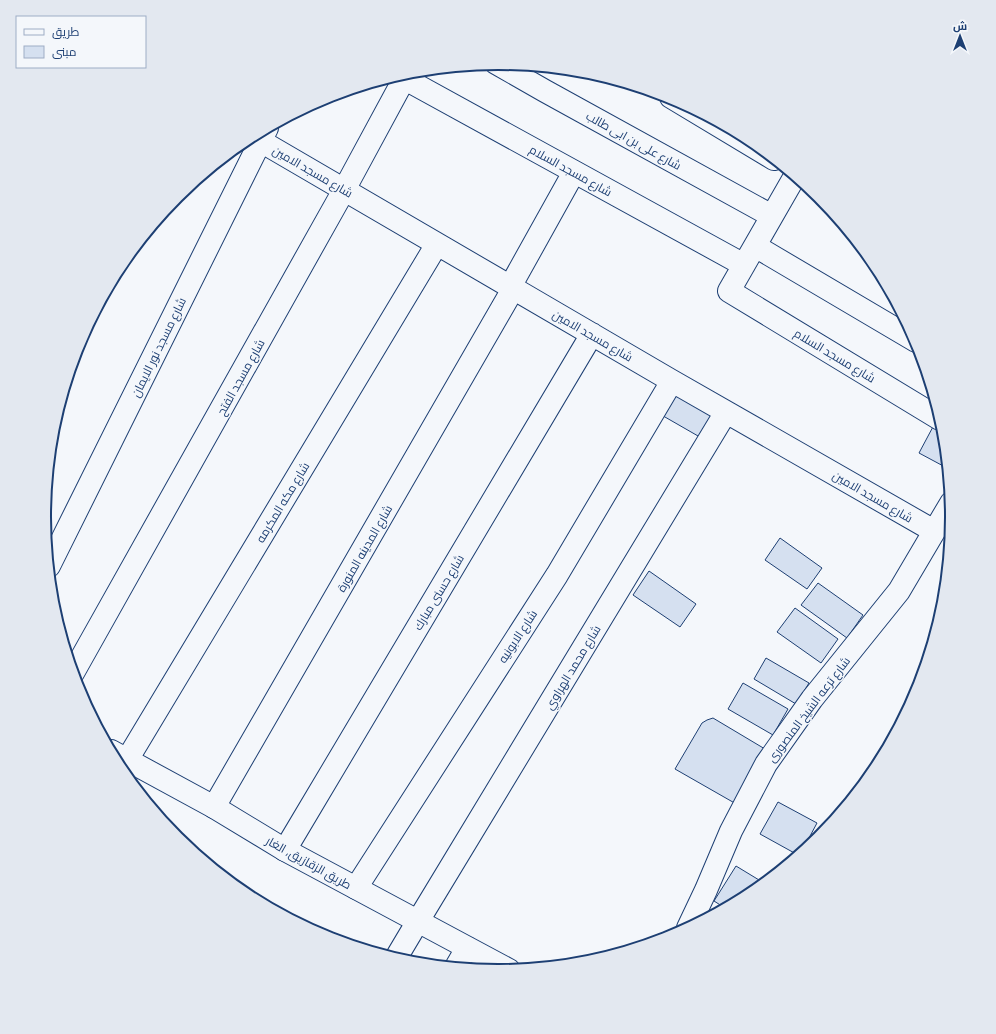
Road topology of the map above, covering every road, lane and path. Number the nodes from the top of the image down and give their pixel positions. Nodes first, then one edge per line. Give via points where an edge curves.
1 (509, 70) edge
2 (406, 80) edge
3 (399, 82) edge
4 (263, 137) edge
5 (257, 141) edge
6 (574, 172) junction
7 (792, 181) edge
8 (344, 190) junction
9 (772, 216) junction
10 (437, 244) junction
11 (755, 246) junction
12 (744, 265) junction
13 (512, 288) junction
14 (592, 334) junction
15 (906, 334) edge
16 (672, 381) junction
17 (726, 412) junction
18 (933, 415) edge
19 (945, 513) edge
20 (934, 531) junction
21 (53, 557) edge
22 (77, 666) edge
23 (120, 755) edge
24 (121, 757) edge
25 (214, 807) junction
26 (285, 850) junction
27 (356, 888) junction
28 (692, 920) edge
29 (418, 921) junction
30 (467, 948) junction
31 (399, 953) edge
32 (459, 962) edge
33 (498, 964) edge

1 - 9 street, شارع على بن ابى طالب
2 - 6 street, شارع مسجد السلام
3 - 8 street, شارع مسجد الفتح
4 - 8 street, شارع مسجد الامين
5 - 21 street, شارع مسجد نور الايمان
6 - 12 street, شارع مسجد السلام
6 - 13 street, شارع المدينه المنورة
7 - 9 street
8 - 10 street, شارع مسجد الامين
8 - 22 street, شارع مسجد الفتح
9 - 11 street
10 - 13 street, شارع مسجد الامين
10 - 23 street, شارع مكه المكرمه
11 - 12 street
11 - 15 street
12 - 18 street, شارع مسجد السلام via 729,291
13 - 14 street, شارع مسجد الامين
13 - 25 street, شارع المدينه المنورة
14 - 16 street, شارع مسجد الامين
14 - 26 street, شارع حسنى مبارك
16 - 17 street, شارع مسجد الامين
16 - 27 street, شارع الابونيه via 557,575
17 - 20 street, شارع مسجد الامين
17 - 29 street, شارع محمد الهراوي
19 - 20 street, شارع ترعه الشيخ المنصورى
20 - 28 street, شارع ترعه الشيخ المنصورى via 899,591 812,699 766,764 731,831
24 - 25 street, طريق الزقازيق, الغار
25 - 26 street, طريق الزقازيق, الغار
26 - 27 street, طريق الزقازيق, الغار
27 - 29 street, طريق الزقازيق, الغار
29 - 30 street, طريق الزقازيق, الغار
29 - 31 street, شارع محمد الهراوي
30 - 32 street
30 - 33 street, طريق الزقازيق, الغار

